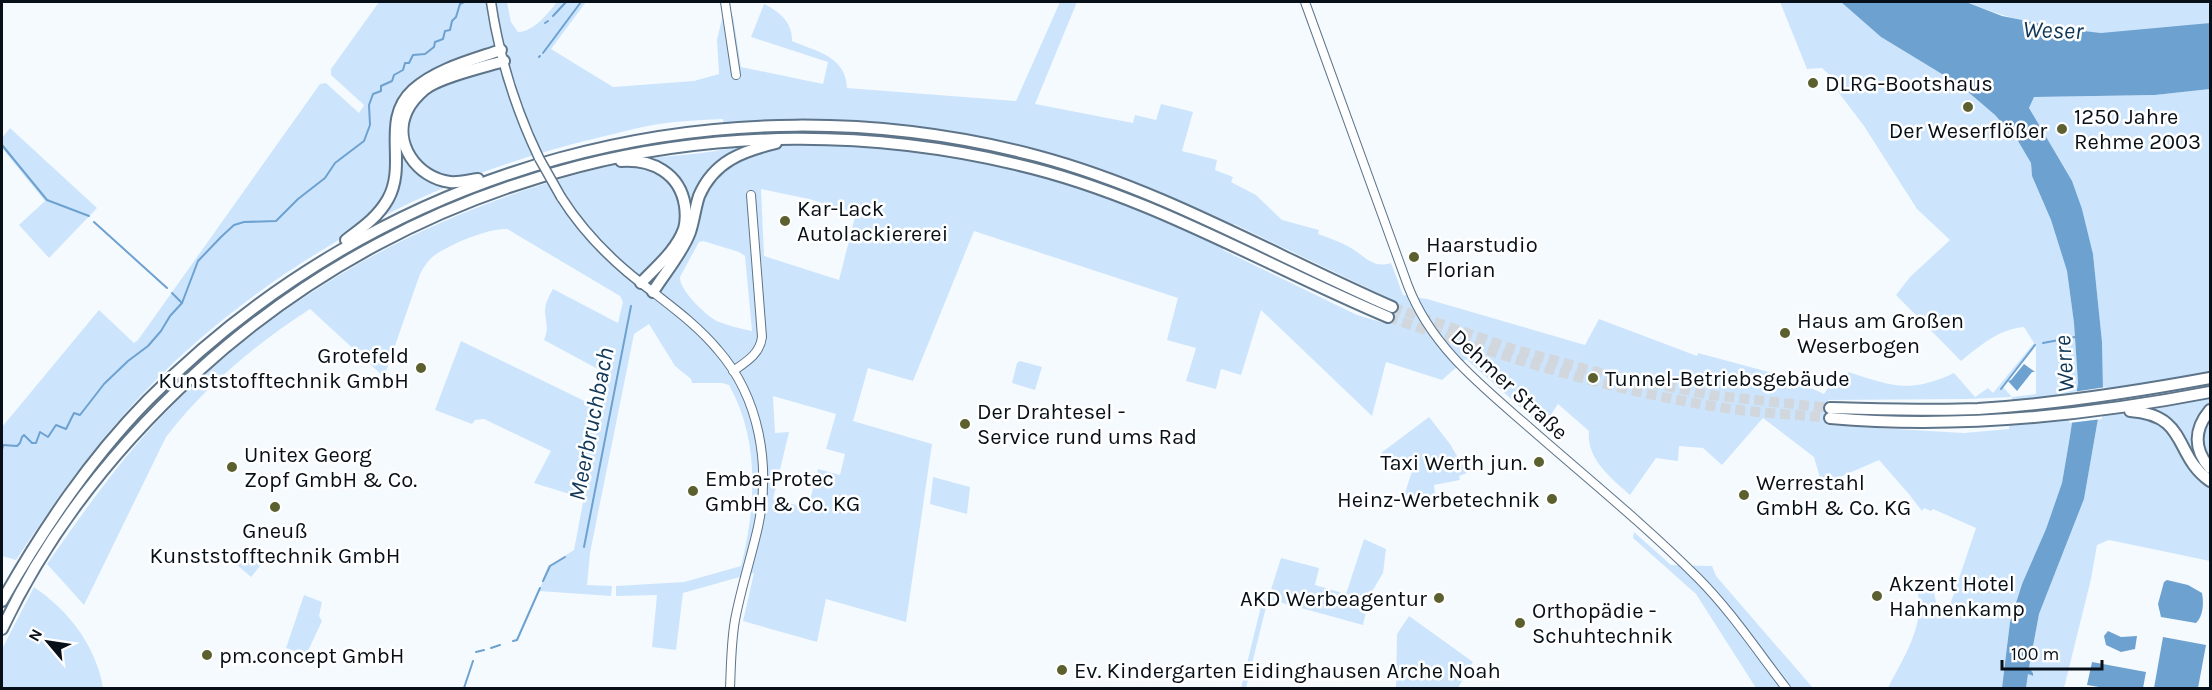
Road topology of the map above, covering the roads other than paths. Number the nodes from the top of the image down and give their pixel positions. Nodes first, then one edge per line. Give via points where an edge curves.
1 (491, 2) edge
2 (725, 2) edge
3 (1305, 2) edge
4 (501, 50) junction
5 (504, 61) junction
6 (736, 75) dead end
7 (798, 138) junction
8 (594, 162) junction
9 (499, 176) junction
10 (751, 195) dead end
11 (310, 268) junction
12 (640, 283) junction
13 (653, 292) junction
14 (733, 371) junction
15 (2211, 378) edge
16 (2211, 392) edge
17 (2115, 410) junction
18 (2211, 410) edge
19 (2211, 468) edge
20 (2211, 481) edge
21 (2, 601) edge
22 (2, 629) edge
23 (730, 688) edge
24 (1786, 688) edge

1 - 4 main road
2 - 6 street
3 - 24 street, Dehmer Straße via 1407,286 1423,320 1475,380 1699,579
4 - 5 main road
4 - 11 highway via 433,76 411,92 398,113 395,127 398,167 389,197 378,215
5 - 9 highway via 428,87 407,111 402,133 417,167 437,180 453,183
5 - 12 main road, bridge via 528,134 570,212 597,244
7 - 8 highway via 704,142
7 - 9 highway via 850,139 947,150 1018,164 1145,206 1390,312 1144,193 1035,156 930,134 843,126 732,127 612,144
7 - 13 highway via 746,151 715,171 700,195 685,242
8 - 12 highway via 646,162 660,167 673,178 684,196 685,227 678,241
8 - 22 highway via 522,182 412,226 321,276 260,319 174,393 112,460 46,551
9 - 11 highway via 411,212
10 - 14 street via 762,337 755,353
11 - 21 highway via 240,318 182,367 134,416 51,519
12 - 13 main road
13 - 14 street via 699,329
14 - 23 street via 752,410 764,469 758,526 735,622
15 - 17 highway via 2112,395 1977,409 1830,413 1934,422
16 - 17 highway
17 - 20 highway via 2148,413 2166,422 2197,469
18 - 19 highway via 2204,417 2197,448

